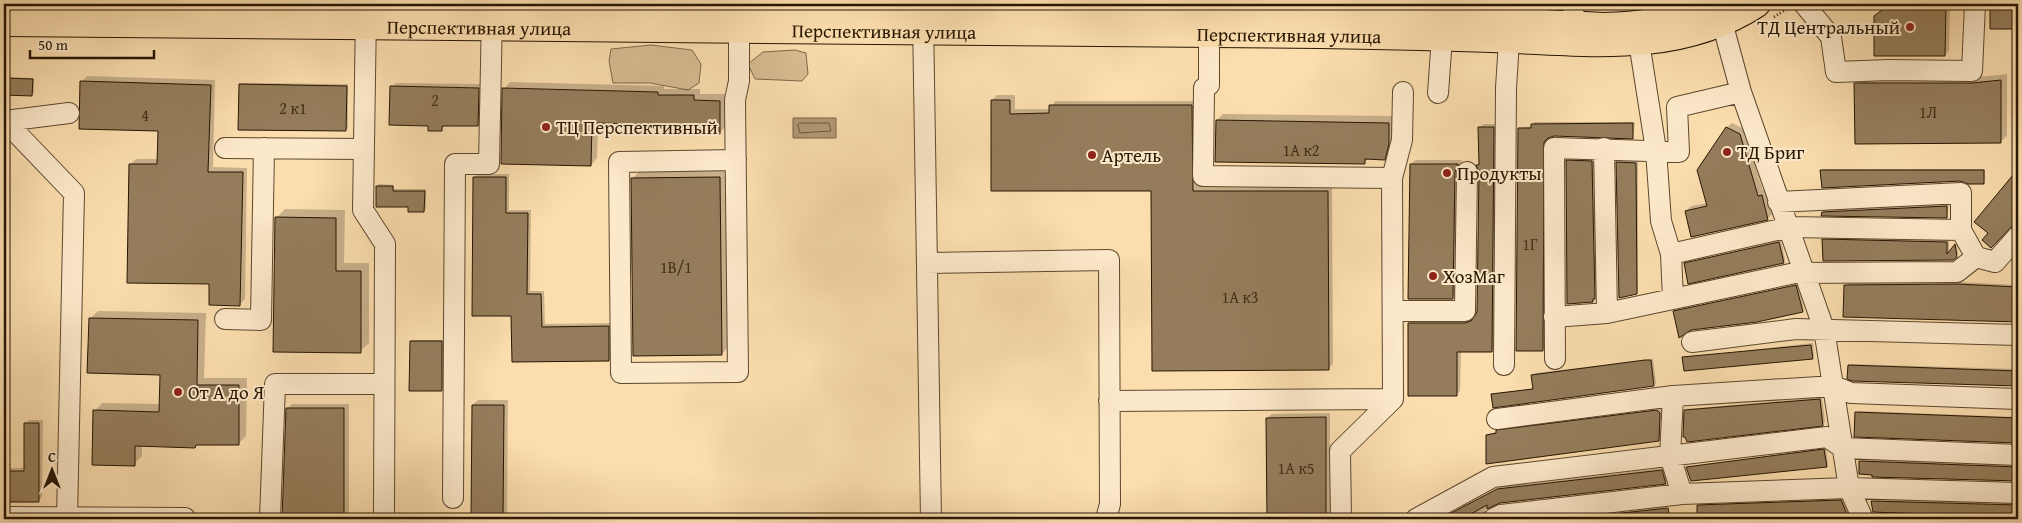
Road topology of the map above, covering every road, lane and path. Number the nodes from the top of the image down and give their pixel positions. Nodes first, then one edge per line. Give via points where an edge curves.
1 (4, 4) edge
2 (1757, 4) edge
3 (1804, 4) edge
4 (1975, 4) edge
5 (334, 13) edge
6 (1720, 13) edge
7 (731, 15) edge
8 (856, 16) edge
9 (366, 17) junction
10 (492, 18) junction
11 (4, 23) edge
12 (923, 23) junction
13 (1572, 24) edge
14 (1442, 28) junction
15 (1510, 30) junction
16 (1208, 34) junction
17 (1639, 42) junction
18 (1403, 92) dead end
19 (1741, 92) junction
20 (1438, 93) dead end
21 (69, 113) dead end
22 (4, 120) edge
23 (225, 148) dead end
24 (264, 148) junction
25 (1604, 148) junction
26 (364, 149) junction
27 (1656, 150) junction
28 (736, 160) junction
29 (1467, 172) dead end
30 (1392, 178) junction
31 (1778, 202) junction
32 (1790, 227) junction
33 (1961, 230) junction
34 (2018, 236) edge
35 (1670, 254) junction
36 (1976, 257) junction
37 (927, 263) junction
38 (1805, 273) junction
39 (1673, 298) junction
40 (1393, 311) junction
41 (1607, 313) junction
42 (1554, 317) junction
43 (225, 319) dead end
44 (1824, 329) junction
45 (2018, 335) edge
46 (1692, 342) dead end
47 (1556, 359) dead end
48 (1504, 365) dead end
49 (384, 384) junction
50 (1834, 386) junction
51 (1673, 396) junction
52 (2018, 399) edge
53 (1109, 400) junction
54 (1393, 400) junction
55 (1497, 419) dead end
56 (1843, 448) junction
57 (2018, 455) edge
58 (1670, 456) junction
59 (1849, 488) junction
60 (2018, 493) edge
61 (1682, 494) junction
62 (453, 498) dead end
63 (4, 517) edge
64 (67, 518) junction
65 (185, 518) dead end
66 (270, 519) edge
67 (384, 519) edge
68 (931, 519) edge
69 (1106, 519) edge
70 (1341, 519) edge
71 (1416, 519) edge
72 (1493, 519) edge
73 (1863, 519) edge

1 - 5 main road, Перспективная улица
2 - 6 main road, Перспективная улица
3 - 4 street via 1831,37 1836,72 1972,70
5 - 9 main road, Перспективная улица
5 - 11 main road, Перспективная улица
6 - 13 main road, Перспективная улица via 1694,13 1651,23 1612,26
6 - 17 main road, Перспективная улица via 1700,31
6 - 19 street
7 - 8 main road, Перспективная улица
7 - 10 main road, Перспективная улица
7 - 28 street via 739,81 735,100
8 - 12 main road, Перспективная улица
9 - 10 main road, Перспективная улица
9 - 26 street
10 - 62 street via 489,164 455,164
12 - 14 main road, Перспективная улица
12 - 16 main road, Перспективная улица
12 - 37 street
13 - 15 main road, Перспективная улица
13 - 17 main road, Перспективная улица
14 - 15 main road, Перспективная улица
14 - 16 main road, Перспективная улица
14 - 20 street
15 - 48 street via 1506,88
16 - 30 street via 1209,84 1204,88 1203,176
17 - 27 street
18 - 30 street via 1402,140
19 - 27 street via 1677,107 1678,152
19 - 31 street
21 - 22 street
22 - 64 street via 74,193
23 - 24 street
24 - 26 street
24 - 43 street via 261,320
25 - 27 street
25 - 41 street
25 - 42 street via 1554,148
26 - 49 street via 363,210 384,244
27 - 35 street via 1661,221
28 - 28 street via 738,372 621,373 618,162
29 - 40 street via 1465,310
30 - 40 street
31 - 32 street
31 - 33 street via 1961,193
32 - 33 street
32 - 35 street
32 - 38 street
33 - 36 street
34 - 36 street via 1995,262
35 - 39 street
36 - 38 street via 1957,272
37 - 53 street via 1109,260
37 - 68 street
38 - 39 street
38 - 44 street
39 - 41 street
40 - 54 street
41 - 42 street
42 - 47 street
44 - 45 street
44 - 46 street via 1796,329
44 - 50 street
49 - 66 street via 275,384
49 - 67 street
50 - 51 street
50 - 52 street via 1851,393
50 - 56 street
51 - 55 street
51 - 58 street
53 - 54 street
53 - 69 street via 1110,504
54 - 70 street via 1340,451
56 - 57 street
56 - 58 street via 1827,437
56 - 59 street
58 - 61 street
58 - 71 street via 1493,477
59 - 60 street
59 - 61 street
59 - 73 street
61 - 72 street via 1501,515
63 - 64 street
64 - 65 street

